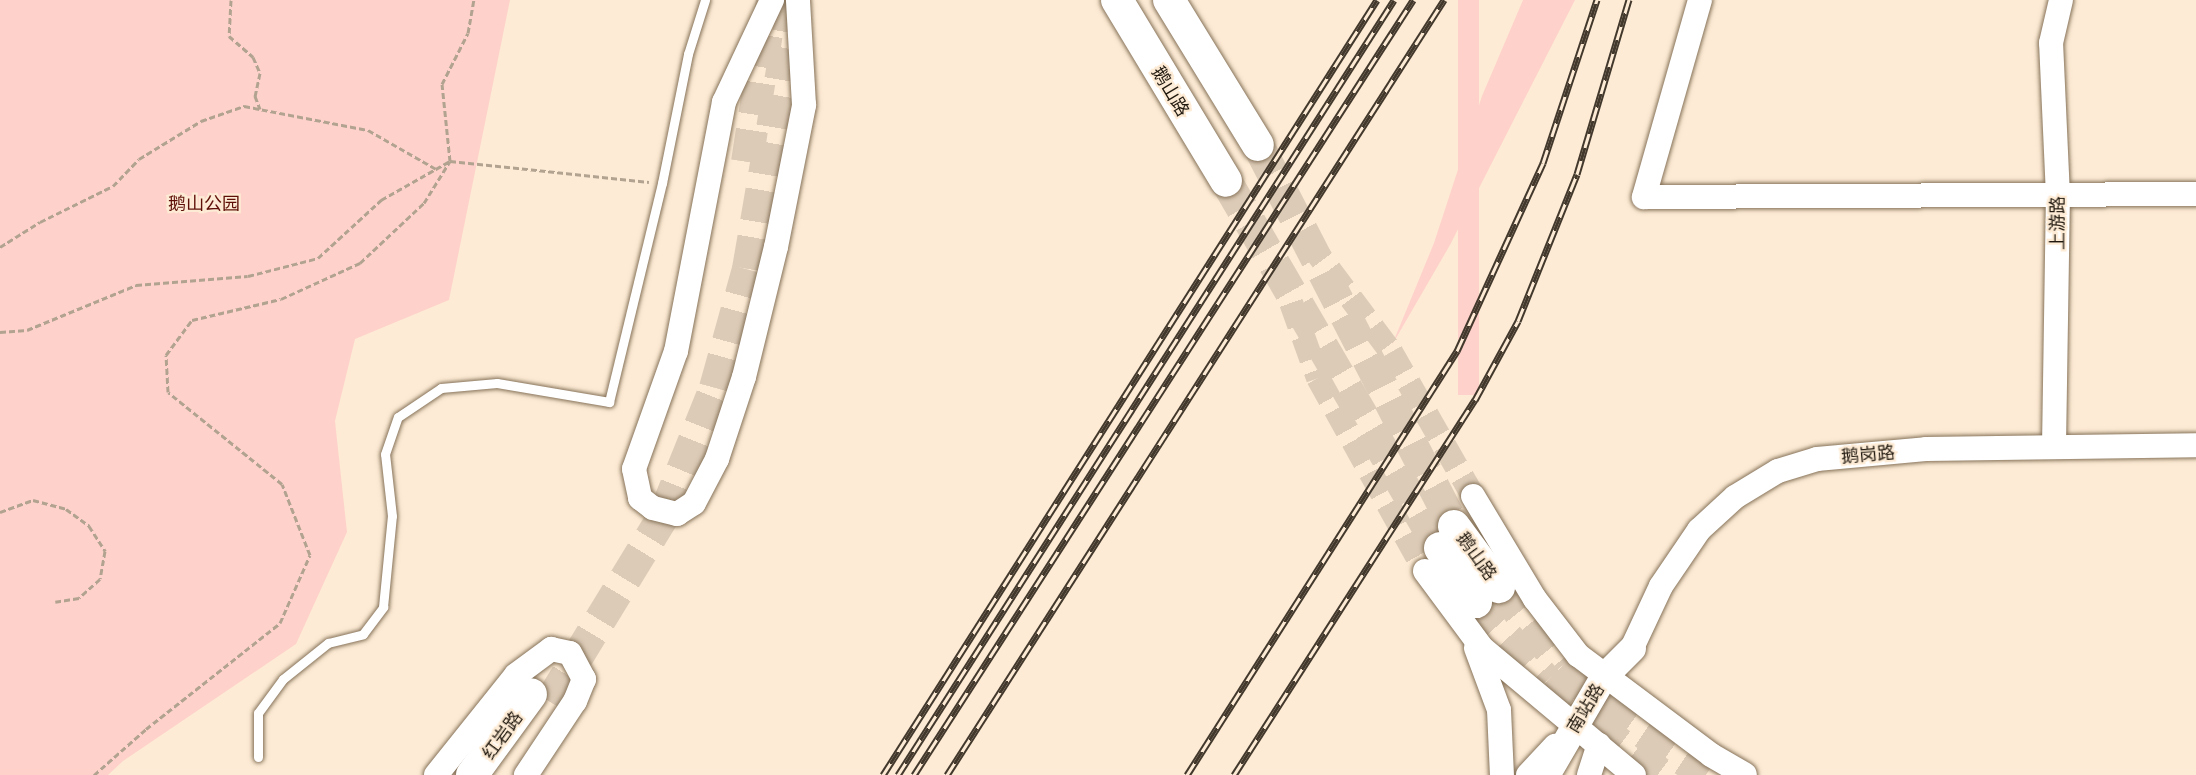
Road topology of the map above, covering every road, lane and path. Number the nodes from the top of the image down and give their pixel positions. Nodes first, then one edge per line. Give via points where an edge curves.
1 (231, 0) edge
2 (474, 0) edge
3 (705, 0) edge
4 (772, 0) edge
5 (798, 0) edge
6 (1117, 0) edge
7 (1169, 0) edge
8 (1700, 0) edge
9 (2061, 0) edge
10 (260, 109) junction
11 (1258, 145) tunnel mouth
12 (450, 161) junction
13 (436, 169) junction
14 (1226, 181) tunnel mouth
15 (662, 183) junction
16 (2196, 194) edge
17 (2058, 196) junction
18 (0, 247) edge
19 (0, 332) edge
20 (2196, 445) edge
21 (2054, 447) junction
22 (1473, 496) tunnel mouth
23 (0, 512) edge
24 (1440, 548) joint
25 (1488, 594) tunnel mouth
26 (54, 602) dead end
27 (1470, 635) junction
28 (1632, 648) joint
29 (1603, 677) junction
30 (1574, 727) junction
31 (1599, 745) junction
32 (258, 758) dead end
33 (94, 775) edge
34 (436, 775) edge
35 (472, 775) edge
36 (495, 775) edge
37 (526, 775) edge
38 (1502, 775) edge
39 (1528, 775) edge
40 (1546, 775) edge
41 (1589, 775) edge
42 (1634, 775) edge
43 (1746, 775) edge

1 - 10 path via 229,36 253,57 260,73 255,96
2 - 12 path via 468,33 442,84
3 - 15 lane via 688,54
4 - 5 street via 724,102 676,351 634,469 640,498 653,508 677,514 694,503 717,459 744,377 776,247 804,105
6 - 14 main road, 鹅山路
7 - 11 main road
8 - 17 street via 1644,197
9 - 17 street, 上游路 via 2051,44
10 - 13 path via 368,130
10 - 18 path via 244,106 201,121 138,159 113,186
12 - 13 path
12 - 15 path
12 - 33 path via 424,203 360,263 281,299 192,321 166,355 168,392 282,484 310,555 280,623
13 - 19 path via 381,200 318,258 248,276 136,285 27,330
15 - 32 lane via 609,402 497,383 441,388 398,417 385,454 392,516 383,608 363,634 328,643 283,679 258,713
16 - 17 street
17 - 21 street, 上游路
20 - 21 street, 鹅岗路
21 - 28 street, 鹅岗路 via 1926,449 1817,459 1778,471 1735,497 1699,530 1661,586
22 - 29 street via 1535,599 1578,656
23 - 26 path via 33,500 66,509 88,526 105,551 100,579 79,598
24 - 25 main road, 鹅山路
24 - 27 street
27 - 30 street
27 - 38 street via 1490,676 1499,710
28 - 29 main road, 南站路
29 - 30 main road, 南站路
29 - 43 street via 1711,755
30 - 31 street
30 - 39 street
30 - 40 main road, 南站路
31 - 41 street
31 - 42 street
34 - 37 street via 516,675 551,649 570,654 584,680 575,701
35 - 36 main road, 红岩路 via 541,698

